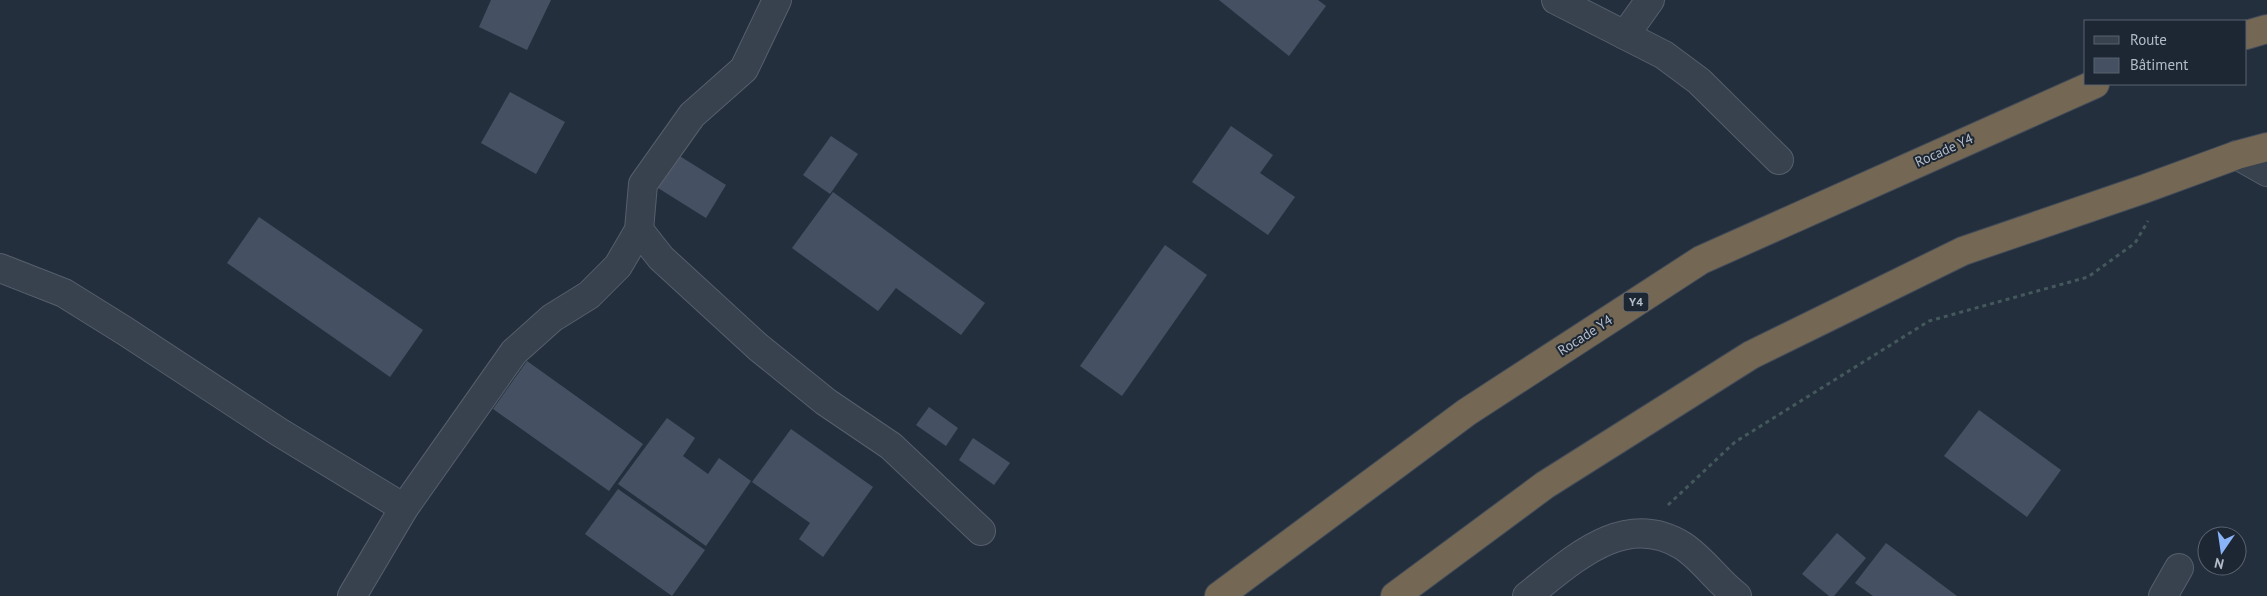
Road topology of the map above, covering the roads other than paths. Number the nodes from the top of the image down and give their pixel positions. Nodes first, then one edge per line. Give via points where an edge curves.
1 (777, 0) edge
2 (1556, 0) edge
3 (1650, 0) edge
4 (2267, 29) edge
5 (1625, 35) junction
6 (2247, 35) edge
7 (2093, 85) edge
8 (2267, 146) edge
9 (2237, 155) junction
10 (1779, 160) dead end
11 (2267, 172) edge
12 (639, 230) junction
13 (0, 268) edge
14 (404, 508) junction
15 (981, 531) dead end
16 (2178, 568) dead end
17 (352, 596) edge
18 (1219, 596) edge
19 (1395, 596) edge
20 (1527, 596) edge
21 (1737, 596) edge
22 (2164, 596) edge

1 - 12 street via 744,70 692,115 643,184
2 - 5 street
3 - 5 street
4 - 6 highway
5 - 10 street via 1664,55 1699,81
7 - 18 highway, Rocade Y4 / Y4 via 1701,260 1467,412
8 - 9 highway
9 - 11 street
9 - 19 highway via 1963,251 1750,355 1544,485
12 - 14 street via 618,266 589,295 552,318 514,352
12 - 15 street via 661,258 758,347 826,402 891,446
13 - 14 street via 64,293 279,432
14 - 17 street
16 - 22 street
20 - 21 street via 1579,555 1611,538 1640,532 1662,537 1683,547

